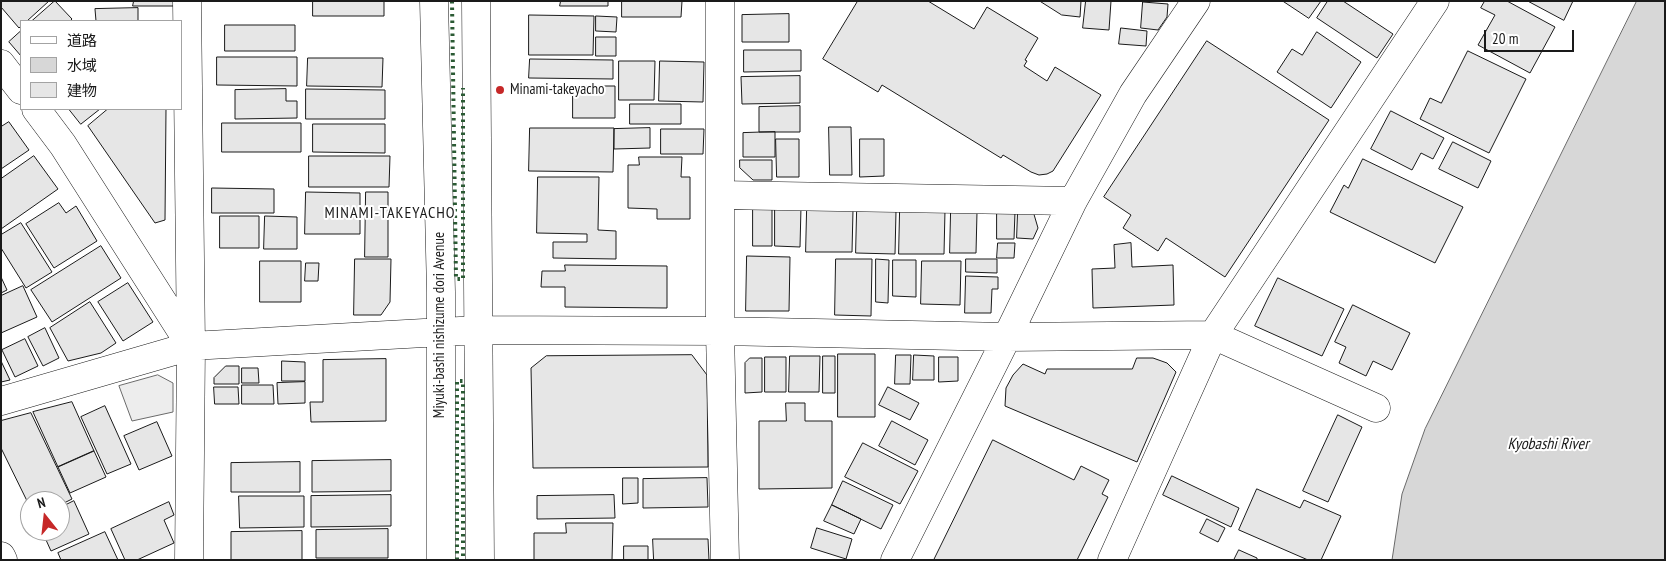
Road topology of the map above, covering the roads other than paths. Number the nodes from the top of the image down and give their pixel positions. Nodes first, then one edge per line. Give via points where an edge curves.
1 (187, 1) edge
2 (434, 1) edge
3 (476, 1) edge
4 (720, 1) edge
5 (1196, 1) edge
6 (1435, 1) edge
7 (1, 64) edge
8 (20, 89) edge
9 (37, 110) edge
10 (720, 195) junction
11 (1073, 200) junction
12 (478, 330) junction
13 (440, 331) junction
14 (720, 331) junction
15 (1213, 335) junction
16 (1007, 338) junction
17 (191, 346) junction
18 (1, 401) edge
19 (1376, 408) dead end
20 (1, 556) edge
21 (3, 560) edge
22 (189, 560) edge
23 (441, 560) edge
24 (480, 560) edge
25 (725, 560) edge
26 (895, 560) edge
27 (1112, 560) edge

1 - 17 street
2 - 13 street, Miyuki-bashi nishizume dori Avenue
3 - 12 street
4 - 10 street
5 - 11 street via 1133,94
6 - 15 street
7 - 8 street
9 - 17 street via 63,145
10 - 11 street
10 - 14 street
11 - 16 street
12 - 13 street
12 - 14 street
12 - 24 street
13 - 17 street
13 - 23 street, Miyuki-bashi nishizume dori Avenue
14 - 16 street
14 - 25 street
15 - 16 street
15 - 19 street
15 - 27 street
16 - 26 street
17 - 18 street
17 - 22 street
20 - 21 street

